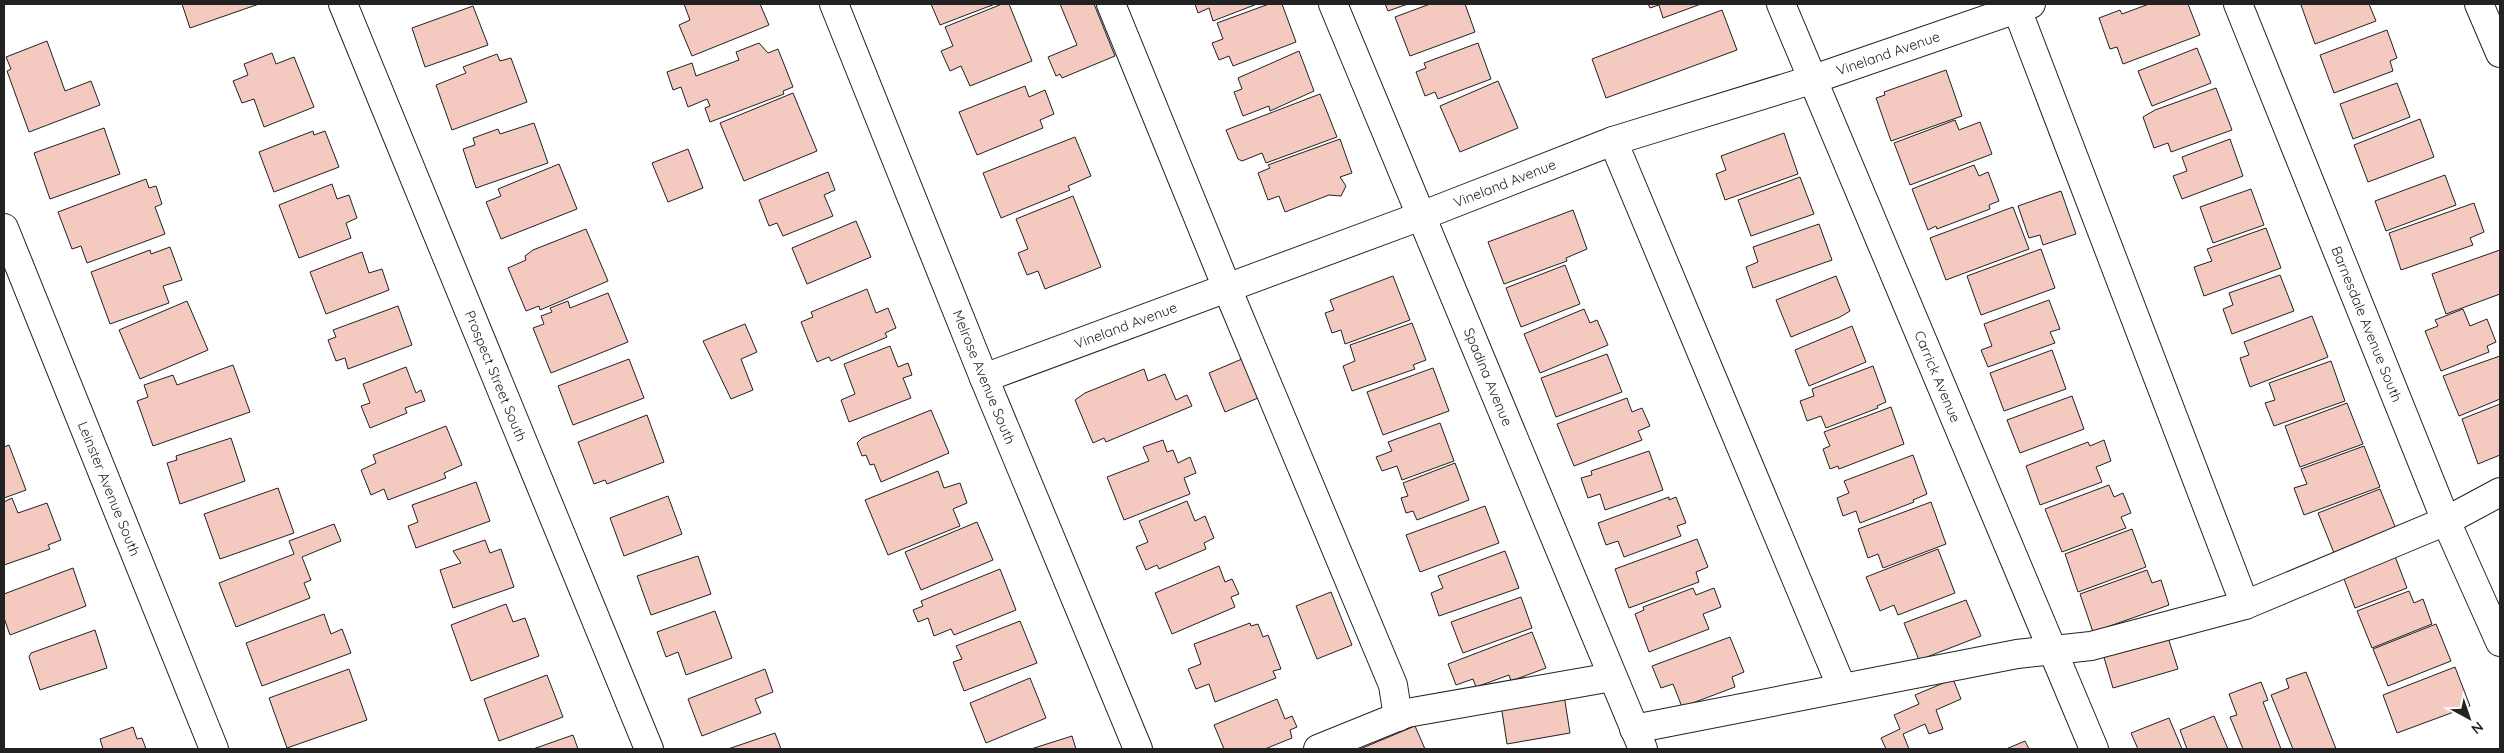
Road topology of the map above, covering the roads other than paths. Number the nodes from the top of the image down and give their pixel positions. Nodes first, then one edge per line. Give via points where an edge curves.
1 (344, 4) edge
2 (834, 4) edge
3 (1111, 4) edge
4 (1333, 4) edge
5 (1781, 4) edge
6 (2238, 4) edge
7 (2479, 4) edge
8 (2021, 6) edge
9 (2500, 54) edge
10 (1811, 80) junction
11 (1613, 141) junction
12 (1420, 216) junction
13 (4, 228) edge
14 (1227, 288) junction
15 (984, 378) junction
16 (2500, 492) edge
17 (2446, 521) junction
18 (2245, 605) junction
19 (2500, 642) edge
20 (2052, 652) junction
21 (1612, 676) junction
22 (1842, 688) junction
23 (1398, 717) junction
24 (1638, 739) edge
25 (214, 749) edge
26 (649, 749) edge
27 (1138, 749) edge
28 (1318, 749) edge
29 (2094, 749) edge

1 - 26 street, Prospect Street South
2 - 15 street, Melrose Avenue South
3 - 14 street
4 - 12 street, Spadina Avenue
5 - 10 street, Carrick Avenue
6 - 17 street, Barnesdale Avenue South
7 - 9 street
8 - 10 street, Vineland Avenue
8 - 18 street
10 - 11 street, Vineland Avenue
10 - 20 street, Carrick Avenue
11 - 12 street, Vineland Avenue
11 - 22 street
12 - 14 street, Vineland Avenue
12 - 21 street, Spadina Avenue
13 - 25 street, Leinster Avenue South
14 - 15 street, Vineland Avenue
14 - 23 street via 1393,685
15 - 27 street, Melrose Avenue South
16 - 17 street
17 - 18 street
17 - 19 street, Barnesdale Avenue South
18 - 20 street via 2091,646
20 - 22 street via 2017,654
20 - 29 street, Carrick Avenue
21 - 23 street
21 - 24 street, Spadina Avenue
22 - 24 street
23 - 28 street

